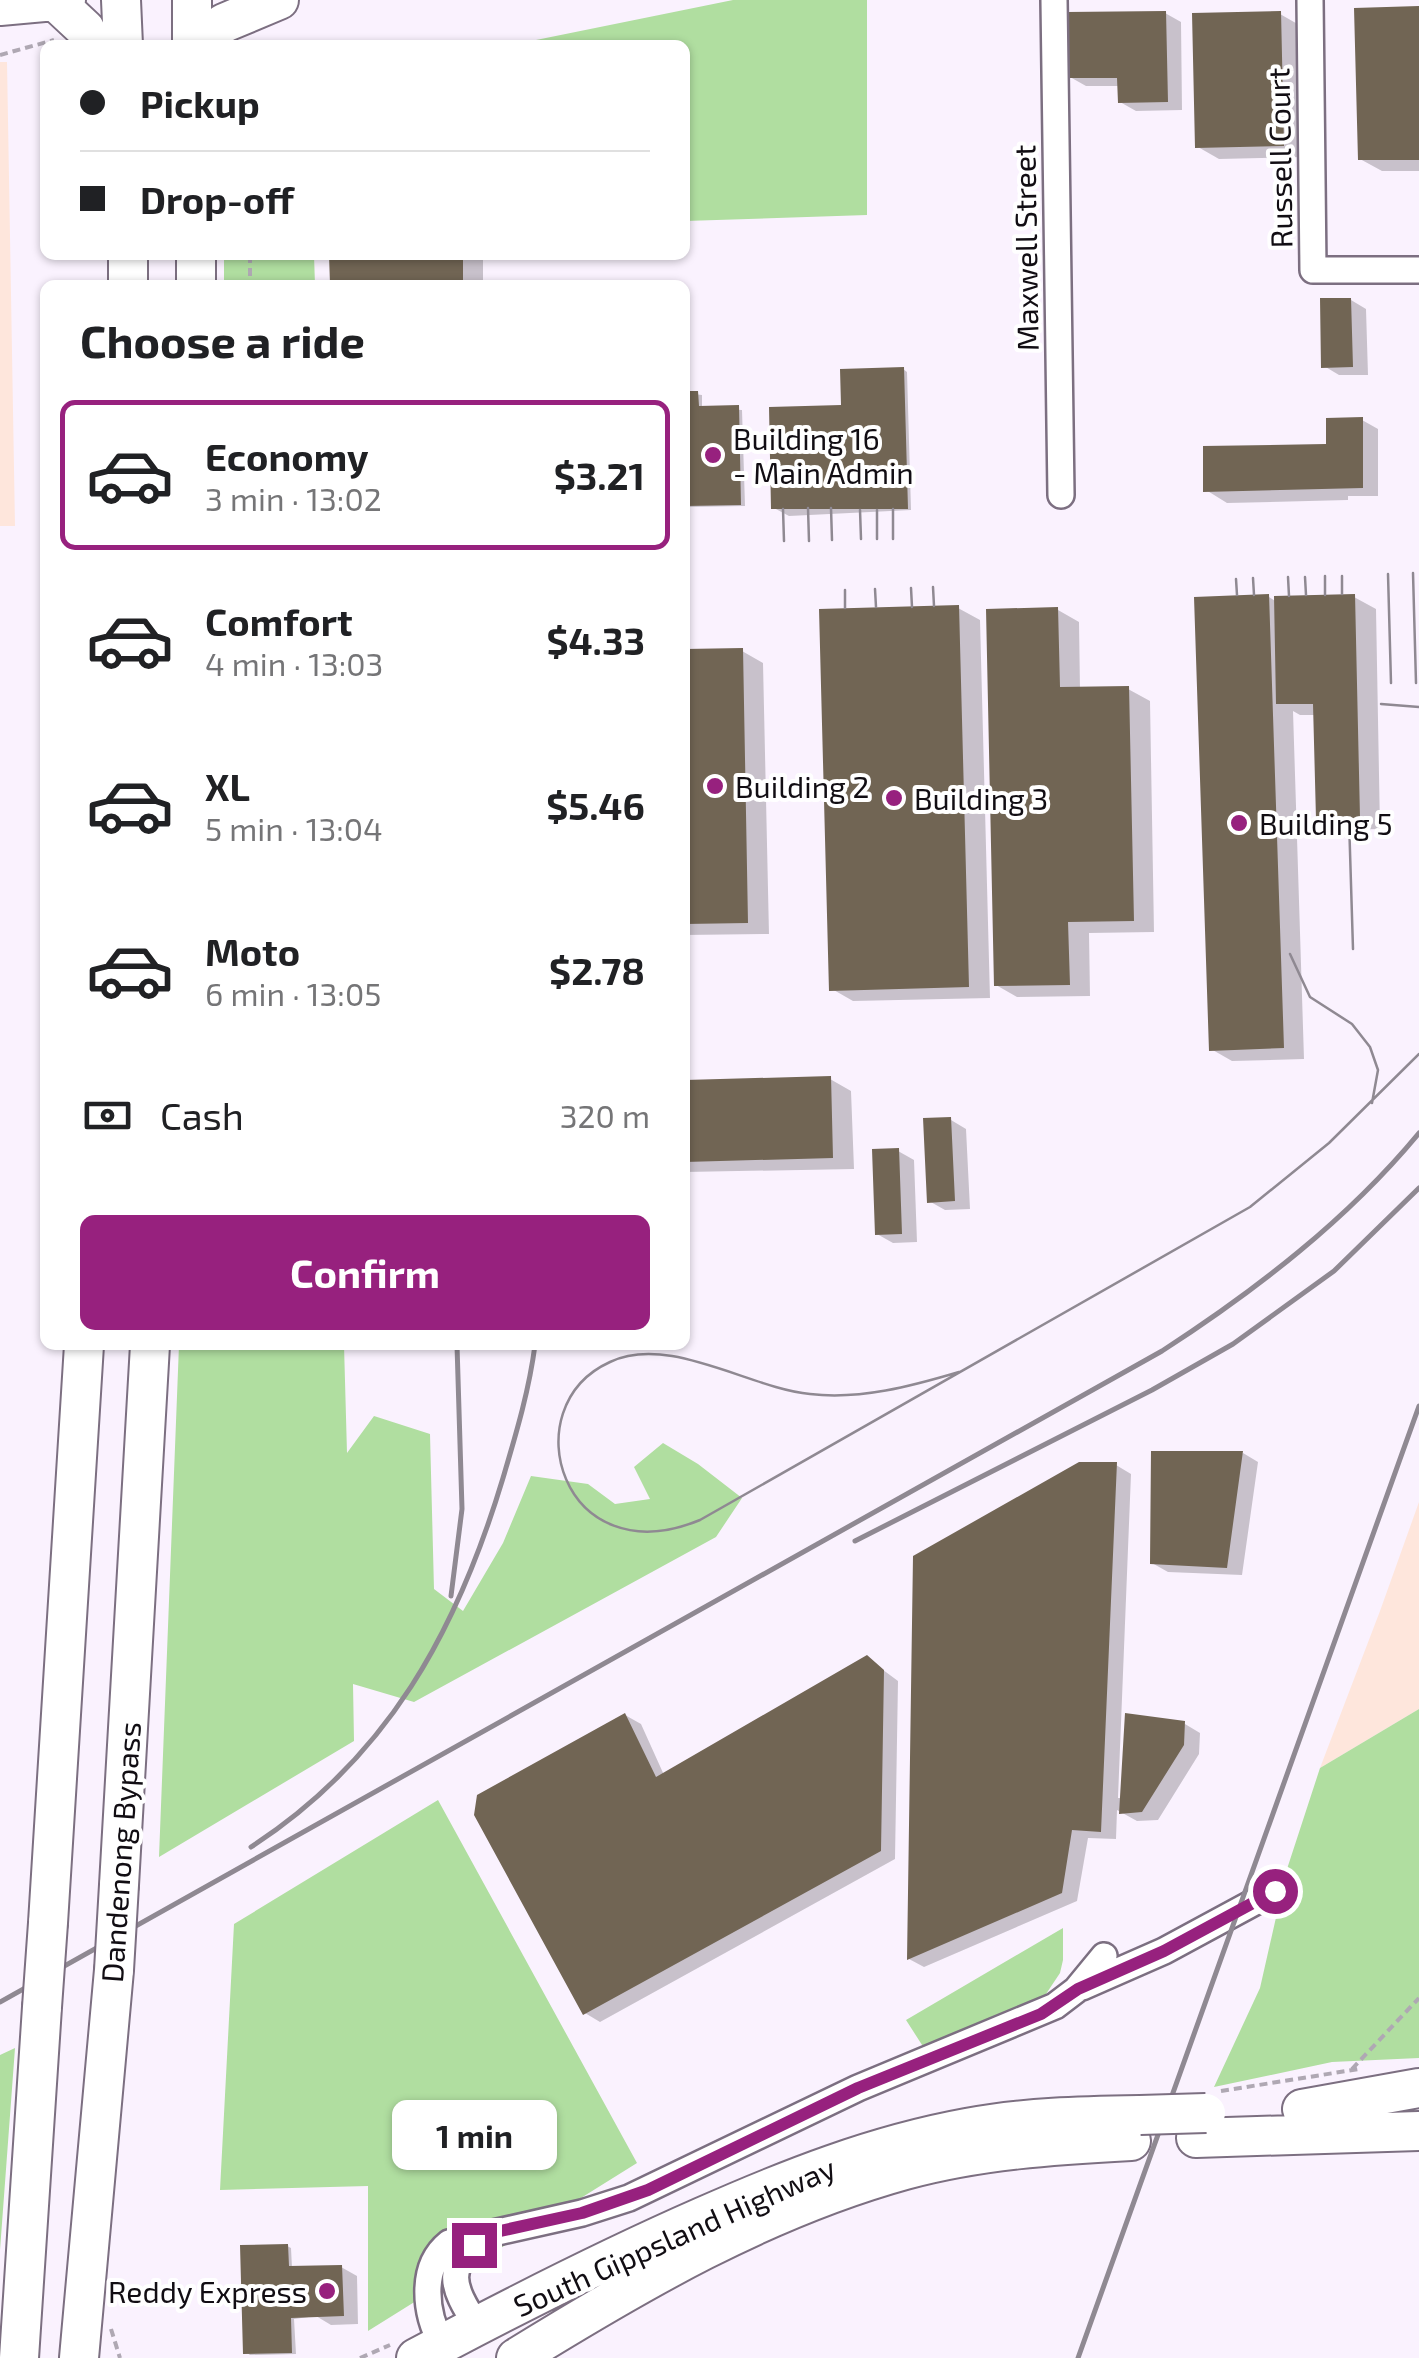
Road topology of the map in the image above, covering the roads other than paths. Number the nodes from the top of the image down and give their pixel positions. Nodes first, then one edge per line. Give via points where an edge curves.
1 (66, 0) edge
2 (121, 0) edge
3 (192, 0) edge
4 (279, 0) edge
5 (1054, 0) edge
6 (1310, 0) edge
7 (0, 6) edge
8 (70, 28) edge
9 (123, 40) edge
10 (194, 40) edge
11 (201, 40) edge
12 (1419, 270) edge
13 (1061, 496) dead end
14 (84, 1350) edge
15 (150, 1350) edge
16 (1275, 1891) dead end
17 (1104, 1956) dead end
18 (1078, 1989) junction
19 (1419, 2088) edge
20 (1419, 2105) edge
21 (1302, 2109) junction
22 (1201, 2125) junction
23 (1136, 2128) junction
24 (1419, 2130) edge
25 (491, 2233) junction
26 (457, 2349) edge
27 (80, 2353) edge
28 (19, 2358) edge
29 (516, 2358) edge

1 - 8 highway
2 - 9 highway
3 - 10 highway
4 - 11 highway
5 - 13 street, Maxwell Street
6 - 12 street, Russell Court via 1313,270
7 - 8 highway
14 - 28 highway, bridge
15 - 27 highway, Dandenong Bypass, bridge via 114,1970
16 - 18 street
17 - 18 street
18 - 25 street via 1041,2014 858,2088 630,2198
19 - 21 highway
20 - 21 highway, South Gippsland Highway
21 - 22 highway, South Gippsland Highway
22 - 23 highway, South Gippsland Highway
22 - 24 highway, South Gippsland Highway
23 - 26 highway, South Gippsland Highway via 998,2123 869,2151 671,2230
23 - 29 highway, South Gippsland Highway via 949,2160 798,2205 682,2262
25 - 26 street via 466,2254 454,2276
25 - 26 street via 449,2243 434,2258 430,2311

